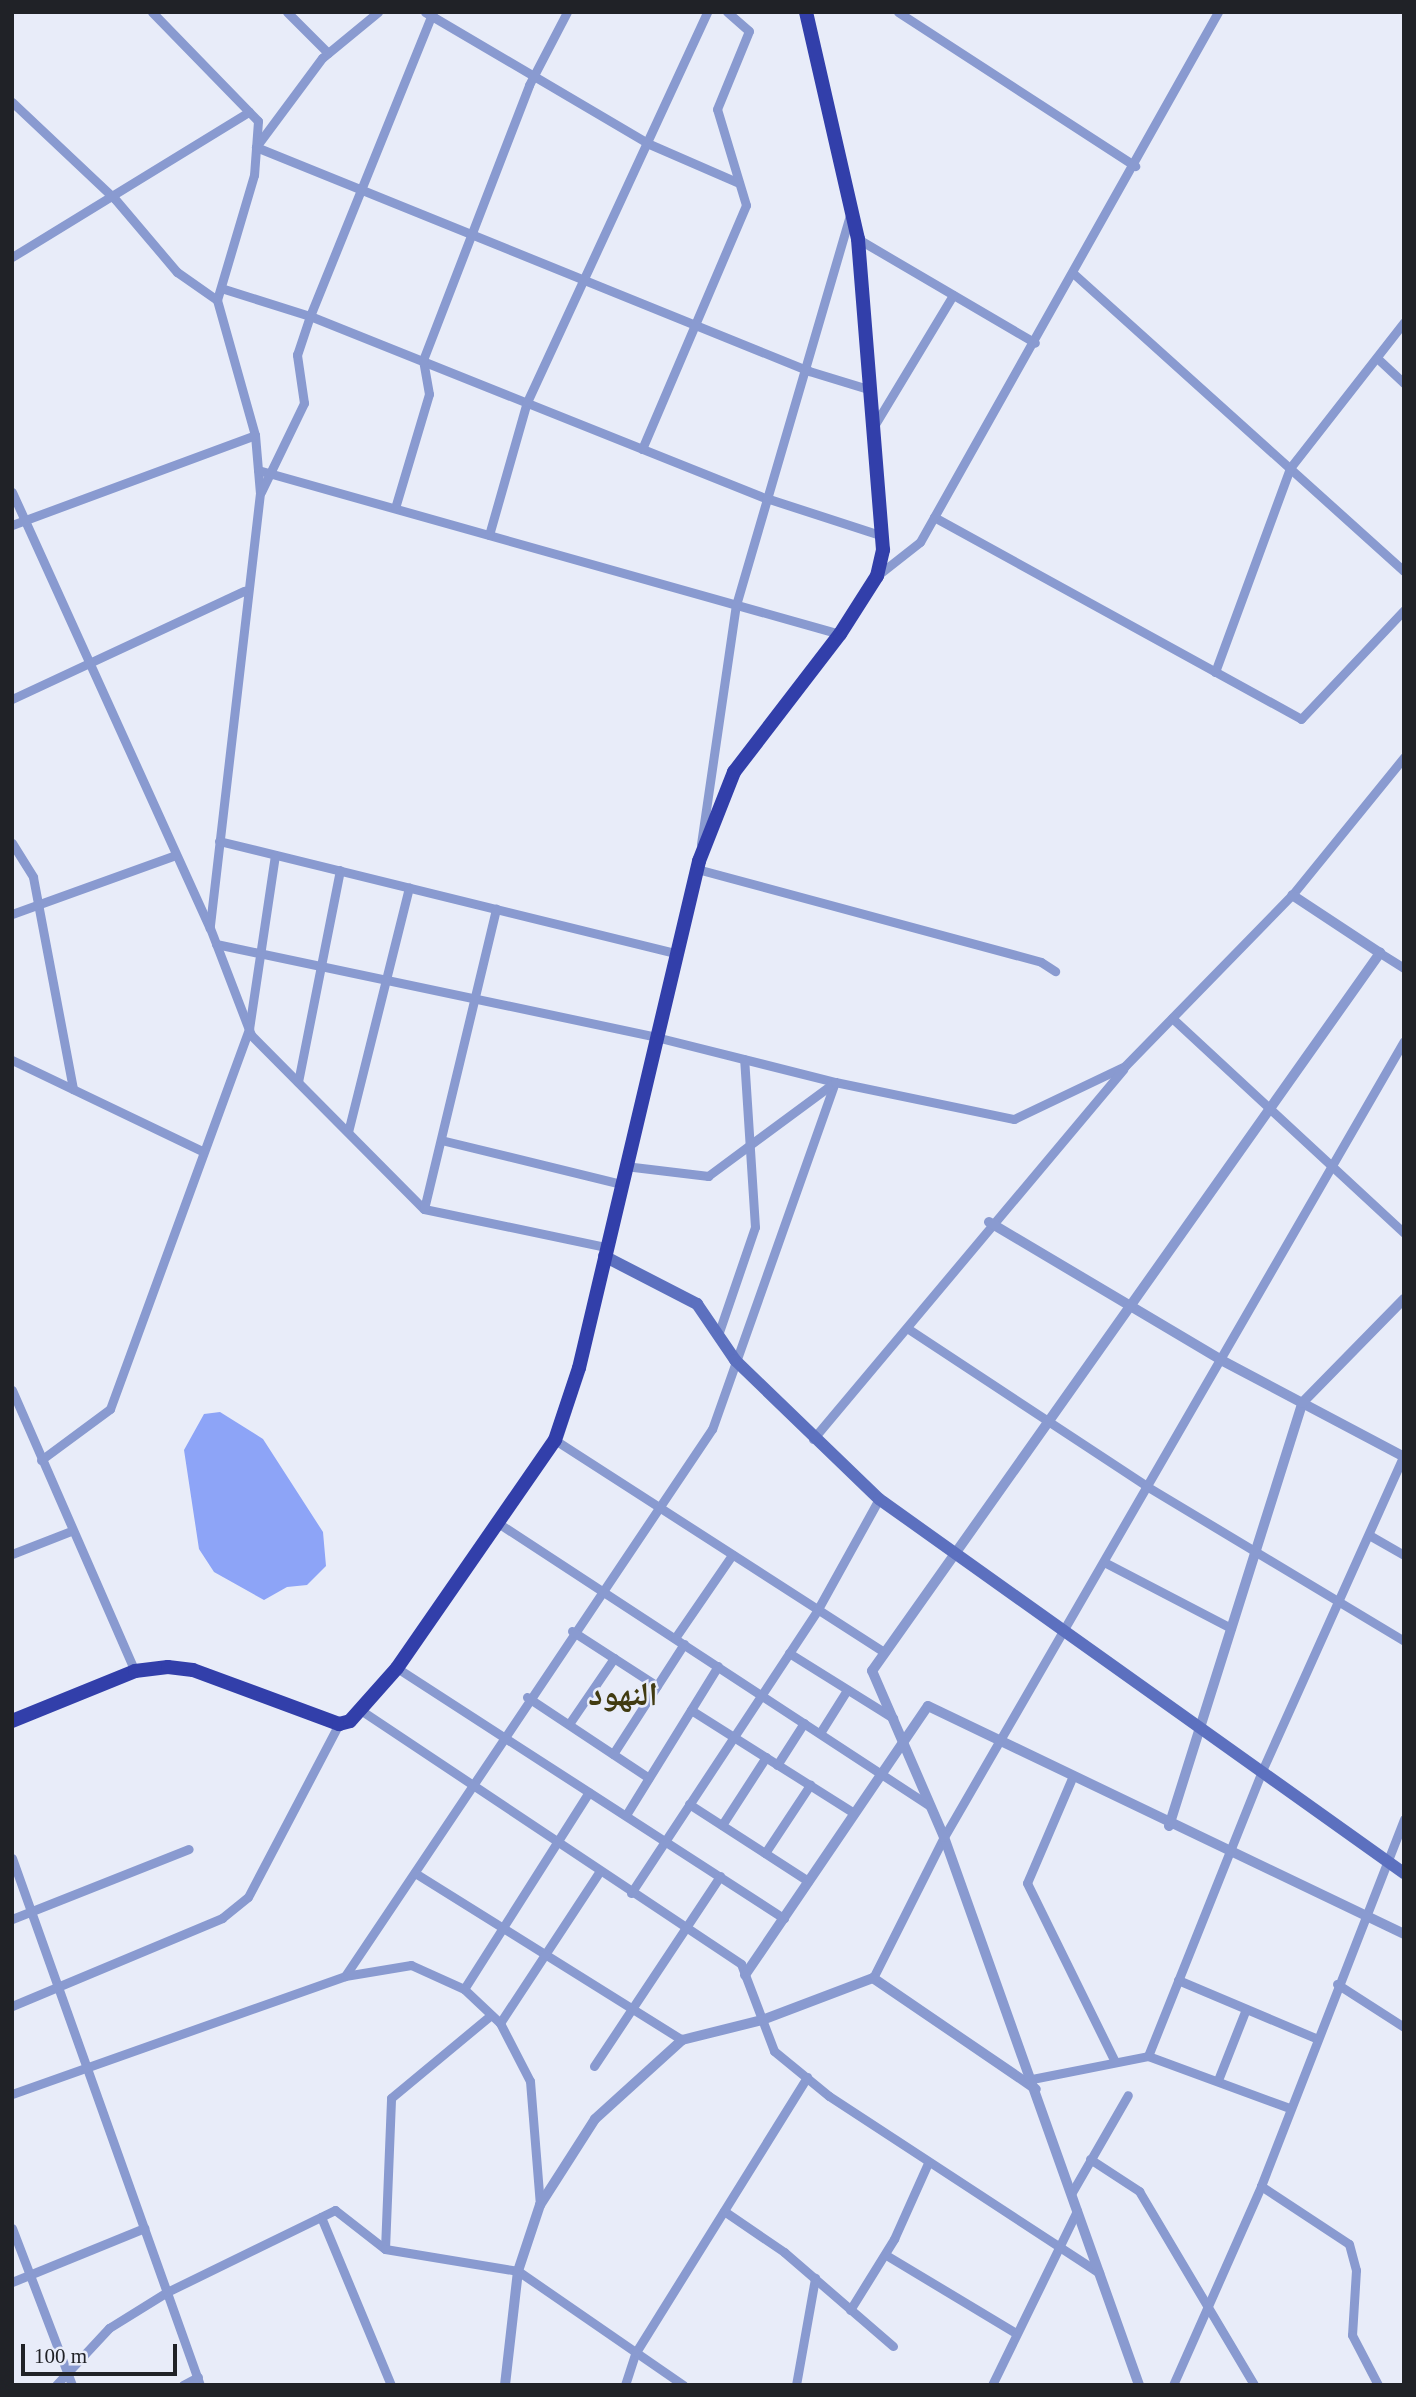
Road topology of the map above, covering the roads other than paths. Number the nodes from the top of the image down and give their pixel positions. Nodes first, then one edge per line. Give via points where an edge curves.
1 (152, 12) edge
2 (287, 12) edge
3 (378, 12) edge
4 (567, 12) edge
5 (708, 12) edge
6 (727, 12) edge
7 (806, 12) edge
8 (898, 12) edge
9 (1218, 12) edge
10 (430, 14) edge
11 (328, 53) junction
12 (534, 76) junction
13 (12, 102) edge
14 (249, 112) junction
15 (647, 143) junction
16 (256, 147) junction
17 (1135, 166) junction
18 (739, 183) junction
19 (360, 188) junction
20 (115, 199) junction
21 (851, 211) junction
22 (471, 233) junction
23 (858, 239) junction
24 (12, 257) edge
25 (1074, 274) junction
26 (584, 279) junction
27 (221, 288) junction
28 (953, 295) junction
29 (217, 300) junction
30 (310, 316) junction
31 (1404, 322) edge
32 (694, 326) junction
33 (1035, 343) junction
34 (1377, 358) junction
35 (423, 360) junction
36 (809, 372) junction
37 (1404, 383) edge
38 (871, 390) junction
39 (527, 402) junction
40 (873, 428) junction
41 (255, 435) junction
42 (642, 449) junction
43 (1290, 468) junction
44 (258, 470) junction
45 (270, 473) junction
46 (12, 492) edge
47 (260, 493) junction
48 (766, 498) junction
49 (395, 508) junction
50 (934, 517) junction
51 (24, 521) junction
52 (12, 525) edge
53 (489, 535) junction
54 (883, 536) junction
55 (1404, 571) edge
56 (877, 576) junction
57 (244, 590) junction
58 (736, 605) junction
59 (1404, 610) edge
60 (840, 634) junction
61 (89, 665) junction
62 (1215, 672) junction
63 (12, 699) edge
64 (1404, 757) edge
65 (219, 841) junction
66 (12, 843) edge
67 (176, 855) junction
68 (275, 855) junction
69 (697, 865) junction
70 (340, 870) junction
71 (409, 887) junction
72 (1292, 895) junction
73 (38, 905) junction
74 (496, 908) junction
75 (12, 914) edge
76 (210, 928) junction
77 (216, 944) junction
78 (260, 953) junction
79 (676, 953) junction
80 (1380, 953) junction
81 (321, 966) junction
82 (1404, 968) edge
83 (1055, 971) dead end
84 (386, 980) junction
85 (475, 999) junction
86 (1172, 1018) junction
87 (249, 1029) junction
88 (656, 1037) junction
89 (1404, 1041) edge
90 (744, 1059) junction
91 (12, 1060) edge
92 (1125, 1066) junction
93 (298, 1082) junction
94 (835, 1083) junction
95 (73, 1089) junction
96 (1272, 1110) junction
97 (348, 1132) junction
98 (441, 1140) junction
99 (752, 1144) junction
100 (202, 1151) junction
101 (625, 1166) junction
102 (1332, 1166) junction
103 (621, 1184) junction
104 (424, 1209) junction
105 (989, 1222) junction
106 (1404, 1233) edge
107 (605, 1252) junction
108 (1404, 1299) edge
109 (1130, 1306) junction
110 (907, 1328) junction
111 (718, 1335) junction
112 (735, 1360) junction
113 (1223, 1361) junction
114 (12, 1390) edge
115 (1302, 1403) junction
116 (1048, 1422) junction
117 (555, 1440) junction
118 (811, 1441) junction
119 (1403, 1456) edge
120 (41, 1460) junction
121 (1148, 1487) junction
122 (879, 1499) junction
123 (656, 1506) junction
124 (498, 1522) junction
125 (71, 1531) junction
126 (1369, 1535) junction
127 (1256, 1548) junction
128 (956, 1552) junction
129 (12, 1554) edge
130 (732, 1555) junction
131 (1404, 1555) edge
132 (1104, 1562) junction
133 (600, 1589) junction
134 (1341, 1601) junction
135 (818, 1609) junction
136 (1231, 1628) junction
137 (572, 1631) junction
138 (1064, 1631) junction
139 (675, 1638) junction
140 (1404, 1641) edge
141 (684, 1644) junction
142 (883, 1651) junction
143 (789, 1653) junction
144 (614, 1658) junction
145 (718, 1666) junction
146 (397, 1668) junction
147 (135, 1671) junction
148 (657, 1686) junction
149 (847, 1690) junction
150 (761, 1694) junction
151 (527, 1697) junction
152 (691, 1710) junction
153 (362, 1711) junction
154 (893, 1718) junction
155 (12, 1721) edge
156 (804, 1723) junction
157 (339, 1724) junction
158 (569, 1724) junction
159 (1199, 1729) junction
160 (820, 1733) junction
161 (501, 1735) junction
162 (733, 1737) junction
163 (902, 1740) junction
164 (1000, 1742) junction
165 (613, 1754) junction
166 (766, 1757) junction
167 (777, 1765) junction
168 (880, 1772) junction
169 (1261, 1773) junction
170 (649, 1778) junction
171 (1072, 1778) junction
172 (810, 1785) junction
173 (474, 1788) junction
174 (589, 1793) junction
175 (689, 1804) junction
176 (931, 1806) junction
177 (854, 1813) junction
178 (626, 1815) junction
179 (1404, 1819) edge
180 (722, 1825) junction
181 (1168, 1826) junction
182 (944, 1837) junction
183 (665, 1840) junction
184 (559, 1843) junction
185 (189, 1849) dead end
186 (765, 1853) junction
187 (1229, 1853) junction
188 (12, 1858) edge
189 (1387, 1860) junction
190 (599, 1872) junction
191 (415, 1873) junction
192 (1404, 1873) edge
193 (720, 1877) junction
194 (808, 1881) junction
195 (631, 1893) junction
196 (31, 1912) junction
197 (1365, 1913) junction
198 (784, 1918) junction
199 (12, 1919) edge
200 (505, 1928) junction
201 (687, 1928) junction
202 (1404, 1934) edge
203 (544, 1956) junction
204 (745, 1975) junction
205 (345, 1976) junction
206 (873, 1978) junction
207 (1178, 1980) junction
208 (1337, 1984) junction
209 (56, 1987) junction
210 (464, 1989) junction
211 (12, 2006) edge
212 (1245, 2009) junction
213 (628, 2010) junction
214 (491, 2015) junction
215 (762, 2020) junction
216 (500, 2023) junction
217 (1404, 2027) edge
218 (1314, 2038) junction
219 (682, 2040) junction
220 (1148, 2056) junction
221 (1115, 2062) junction
222 (594, 2066) dead end
223 (85, 2069) junction
224 (807, 2077) junction
225 (1218, 2080) junction
226 (1034, 2084) junction
227 (12, 2094) edge
228 (1129, 2095) dead end
229 (1289, 2108) junction
230 (1090, 2159) junction
231 (929, 2163) junction
232 (1261, 2186) junction
233 (1072, 2194) junction
234 (540, 2205) junction
235 (724, 2211) junction
236 (1077, 2211) junction
237 (321, 2217) junction
238 (12, 2228) edge
239 (144, 2228) junction
240 (385, 2249) junction
241 (1056, 2249) junction
242 (886, 2255) junction
243 (519, 2271) junction
244 (1099, 2273) junction
245 (30, 2274) junction
246 (815, 2278) junction
247 (12, 2282) edge
248 (167, 2292) junction
249 (1208, 2306) junction
250 (850, 2310) junction
251 (1016, 2333) junction
252 (893, 2346) dead end
253 (636, 2351) junction
254 (70, 2380) edge
255 (199, 2381) edge
256 (56, 2385) edge
257 (183, 2385) edge
258 (391, 2385) edge
259 (505, 2385) edge
260 (625, 2385) edge
261 (683, 2385) edge
262 (796, 2385) edge
263 (992, 2385) edge
264 (1139, 2385) edge
265 (1173, 2385) edge
266 (1254, 2385) edge
267 (1378, 2385) edge

1 - 14 street
2 - 11 street
3 - 11 street
4 - 12 street
5 - 15 street
6 - 18 street via 749,31 717,109
7 - 21 highway
8 - 17 street
9 - 17 street
10 - 12 street
10 - 19 street
11 - 16 street
12 - 15 street
12 - 22 street
13 - 20 street
14 - 16 street via 258,121
14 - 20 street
15 - 18 street
15 - 26 street
16 - 19 street
16 - 27 street
17 - 25 street
18 - 32 street via 746,205
19 - 22 street
19 - 30 street
20 - 24 street
20 - 29 street via 177,272
21 - 23 highway
21 - 36 street
22 - 26 street
22 - 35 street
23 - 28 street
23 - 38 highway
25 - 33 street
25 - 43 street
26 - 32 street
26 - 39 street
27 - 29 street
27 - 30 street
28 - 33 street
28 - 40 street
29 - 41 street
30 - 35 street
30 - 45 street via 297,355 304,403
31 - 34 street
32 - 36 street
32 - 42 street
33 - 50 street
34 - 37 street
34 - 43 street
35 - 39 street
35 - 49 street via 429,394
36 - 38 street
36 - 48 street
38 - 40 highway
39 - 42 street
39 - 53 street
40 - 54 highway
41 - 44 street
41 - 51 street
42 - 48 street
43 - 55 street
43 - 62 street
44 - 45 street
44 - 47 street
45 - 47 street
45 - 49 street
46 - 51 street
47 - 57 street
48 - 54 street
48 - 58 street
49 - 53 street
50 - 56 street via 920,542
50 - 62 street
51 - 52 street
51 - 61 street
53 - 58 street
54 - 56 highway
56 - 60 highway
57 - 61 street
57 - 65 street
58 - 60 street
58 - 69 street
59 - 62 street via 1301,719
60 - 69 highway via 734,772
61 - 63 street
61 - 67 street
64 - 72 street
65 - 68 street
65 - 76 street
66 - 73 street via 33,877
67 - 73 street
67 - 76 street
68 - 70 street
68 - 78 street
69 - 79 highway
69 - 83 street via 1041,962
70 - 71 street
70 - 81 street
71 - 74 street
71 - 84 street
72 - 80 street
72 - 86 street
73 - 75 street
73 - 95 street
74 - 79 street
74 - 85 street
76 - 77 street
77 - 78 street
77 - 87 street
78 - 81 street
78 - 87 street
79 - 88 highway
80 - 82 street
80 - 96 street
81 - 84 street
81 - 93 street
84 - 85 street
84 - 97 street
85 - 88 street
85 - 98 street
86 - 92 street
86 - 96 street
87 - 93 street
87 - 100 street
88 - 90 street
88 - 101 highway
89 - 102 street
90 - 94 street
90 - 99 street
91 - 95 street
92 - 94 street via 1014,1119
92 - 105 street
93 - 97 street
94 - 99 street
94 - 112 street
95 - 100 street
96 - 102 street
96 - 109 street
97 - 104 street
98 - 103 street
98 - 104 street
99 - 101 street via 708,1176
99 - 111 street via 755,1227
100 - 120 street via 110,1409
101 - 103 highway
102 - 106 street
102 - 113 street
103 - 107 highway
104 - 107 street
105 - 109 street
105 - 110 street
107 - 111 main road via 697,1304
107 - 117 highway
108 - 115 street
109 - 113 street
109 - 116 street
110 - 116 street
110 - 118 street
111 - 112 main road
112 - 118 main road
112 - 123 street via 712,1429
113 - 115 street
113 - 121 street
114 - 120 street
115 - 119 street
115 - 127 street
116 - 121 street
116 - 128 street
117 - 123 street
117 - 124 highway
118 - 122 main road
119 - 126 street
120 - 125 street
121 - 127 street
121 - 132 street
122 - 128 main road
122 - 135 street
123 - 130 street
123 - 133 street
124 - 133 street
124 - 146 highway
125 - 129 street
125 - 147 street
126 - 131 street
126 - 134 street
127 - 134 street
127 - 136 street
128 - 138 main road
128 - 142 street
130 - 135 street
130 - 139 street
132 - 136 street
132 - 138 street
133 - 137 street
133 - 139 street
134 - 140 street
134 - 169 street
135 - 142 street
135 - 143 street
136 - 159 street
137 - 144 street
137 - 151 street
138 - 159 main road
138 - 164 street
139 - 141 street
141 - 145 street
141 - 148 street
142 - 154 street via 872,1671
143 - 149 street
143 - 150 street
144 - 148 street
144 - 158 street
145 - 150 street
145 - 152 street
146 - 153 highway
146 - 161 street
147 - 155 highway
147 - 157 highway via 193,1670
148 - 165 street
149 - 154 street
149 - 160 street
150 - 156 street
150 - 162 street
151 - 158 street
151 - 161 street
152 - 162 street
152 - 170 street
153 - 157 highway
153 - 173 street
154 - 163 street
156 - 160 street
156 - 167 street
157 - 209 street via 248,1897 222,1918
158 - 165 street
159 - 169 main road
159 - 181 street
160 - 168 street
161 - 173 street
161 - 174 street
162 - 166 street
162 - 175 street
163 - 164 street via 928,1706
163 - 168 street
163 - 176 street
164 - 171 street
164 - 182 street
165 - 170 street
166 - 167 street
166 - 180 street
167 - 172 street
168 - 176 street
168 - 177 street
169 - 187 street
169 - 189 main road
170 - 178 street
171 - 181 street
171 - 221 street via 1027,1883
172 - 177 street
172 - 186 street
173 - 184 street
173 - 191 street
174 - 178 street
174 - 184 street
175 - 180 street
175 - 183 street
176 - 182 street
177 - 194 street
178 - 183 street
179 - 189 street
180 - 186 street
181 - 187 street
182 - 206 street
182 - 226 street
183 - 193 street
183 - 195 street
184 - 190 street
184 - 200 street
185 - 196 street
186 - 194 street
187 - 197 street
187 - 207 street
188 - 196 street
189 - 192 main road
189 - 197 street
190 - 195 street
190 - 203 street
191 - 200 street
191 - 205 street
193 - 198 street
193 - 201 street
194 - 198 street
195 - 201 street
196 - 199 street
196 - 209 street
197 - 202 street
197 - 208 street
198 - 204 street
200 - 203 street
200 - 210 street
201 - 204 street via 741,1964
201 - 213 street
203 - 213 street
203 - 216 street
204 - 215 street
205 - 210 street via 411,1965
205 - 223 street
206 - 215 street
206 - 226 street
207 - 212 street
207 - 220 street
208 - 217 street
208 - 218 street
209 - 211 street
209 - 223 street
210 - 214 street
212 - 218 street
212 - 225 street
213 - 219 street
213 - 222 street
214 - 216 street
214 - 240 street via 391,2098
215 - 219 street
215 - 224 street via 774,2051
216 - 234 street via 530,2081
218 - 229 street
219 - 234 street via 595,2119
220 - 221 street
220 - 225 street
221 - 226 street
223 - 227 street
223 - 239 street
224 - 231 street
224 - 235 street
225 - 229 street
226 - 233 street
228 - 230 street
229 - 232 street
230 - 233 street
230 - 249 street via 1139,2191
231 - 241 street
231 - 242 street
232 - 249 street
232 - 267 street via 1349,2244 1356,2270 1352,2335
233 - 236 street
234 - 243 street
235 - 246 street
235 - 253 street
236 - 241 street
236 - 244 street
237 - 240 street via 335,2210
237 - 248 street
237 - 258 street
238 - 245 street
239 - 245 street
239 - 248 street
240 - 243 street
241 - 244 street
241 - 251 street
242 - 250 street
242 - 251 street
243 - 253 street
243 - 259 street
244 - 264 street
245 - 247 street
245 - 254 street
246 - 250 street
246 - 262 street
248 - 254 street via 110,2328
248 - 255 street
249 - 265 street
249 - 266 street
250 - 252 street
251 - 263 street
253 - 260 street
253 - 261 street
254 - 256 street
255 - 257 street

